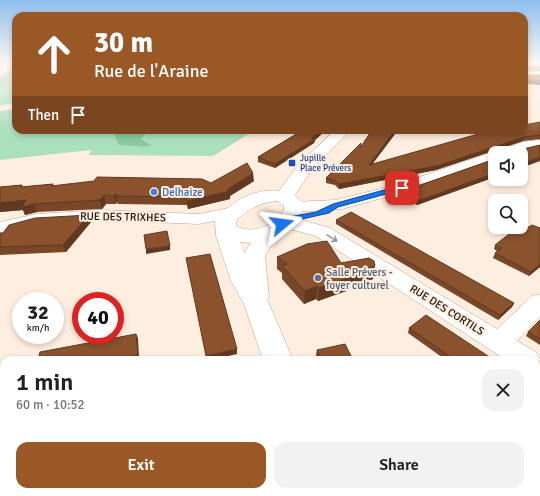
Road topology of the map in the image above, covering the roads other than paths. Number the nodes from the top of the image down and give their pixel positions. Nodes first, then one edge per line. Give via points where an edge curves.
1 (339, 134) edge
2 (540, 144) edge
3 (523, 146) edge
4 (488, 158) edge
5 (280, 213) junction
6 (228, 223) junction
7 (0, 228) edge
8 (540, 302) edge
9 (257, 304) junction
10 (499, 343) junction
11 (276, 356) edge
12 (520, 356) edge

1 - 5 street via 304,169
2 - 3 street
4 - 5 street via 402,188 336,205 326,212
5 - 6 street via 258,198
5 - 6 street via 249,237 236,235
5 - 9 street via 254,256
5 -> 10 street, RUE DES CORTILS via 295,224 323,232
6 - 7 street, RUE DES TRIXHES via 199,219 100,215 37,219
6 - 9 street via 229,245 243,280
8 - 10 street
9 - 11 street
10 - 12 street, RUE DES CORTILS

